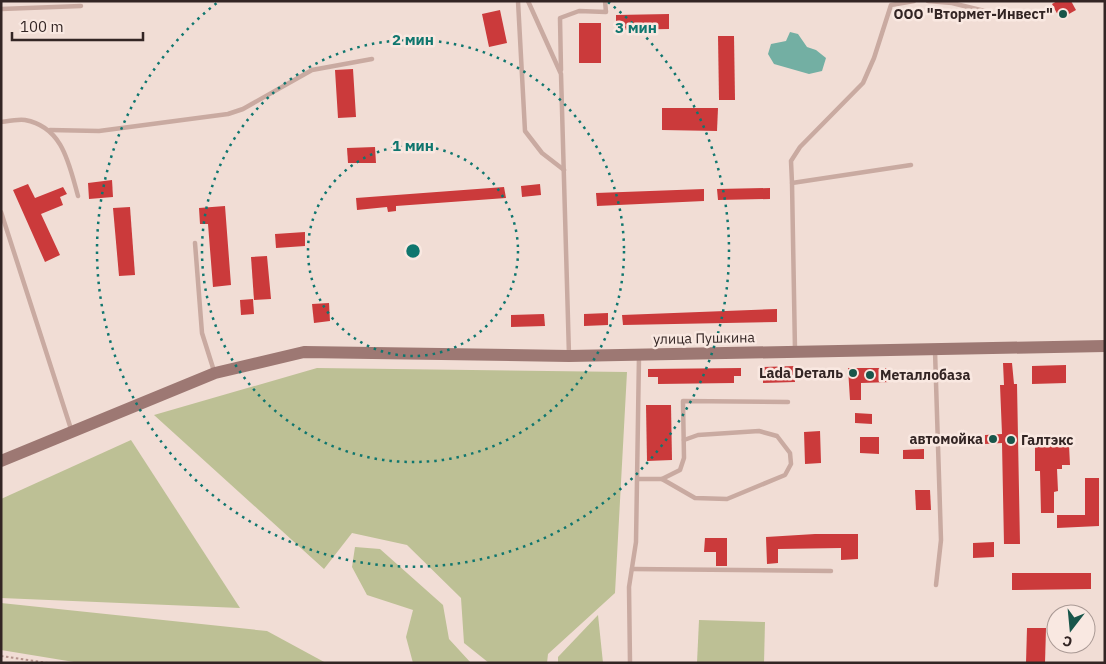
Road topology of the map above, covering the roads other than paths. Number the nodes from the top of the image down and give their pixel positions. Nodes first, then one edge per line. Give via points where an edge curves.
1 (518, 1) edge
2 (528, 1) edge
3 (605, 1) edge
4 (914, 1) edge
5 (928, 1) edge
6 (81, 6) dead end
7 (1, 9) edge
8 (1039, 11) dead end
9 (372, 59) dead end
10 (561, 74) junction
11 (1, 122) edge
12 (50, 130) junction
13 (911, 165) dead end
14 (564, 170) junction
15 (792, 183) junction
16 (78, 196) dead end
17 (1, 212) edge
18 (196, 244) dead end
19 (1105, 346) edge
20 (935, 349) junction
21 (795, 352) junction
22 (639, 355) junction
23 (569, 356) junction
24 (215, 373) junction
25 (788, 402) dead end
26 (72, 433) junction
27 (684, 440) junction
28 (1, 461) edge
29 (638, 479) junction
30 (662, 479) junction
31 (632, 569) junction
32 (831, 572) dead end
33 (936, 585) dead end
34 (630, 663) edge

1 - 14 lane via 525,130 542,153
2 - 10 lane
3 - 10 lane via 606,12 579,11 560,18
4 - 15 lane via 891,6 862,83 800,147 791,162
5 - 8 lane via 952,3 1017,19
6 - 7 lane
9 - 12 lane via 312,70 244,109 228,114 99,131
10 - 14 lane
11 - 12 lane via 24,120
12 - 16 lane via 65,150
13 - 15 lane
14 - 23 lane
15 - 21 lane
17 - 26 lane
18 - 24 lane via 202,333
19 - 20 main road, улица Пушкина
20 - 21 main road, улица Пушкина
20 - 33 lane via 941,540
21 - 22 main road, улица Пушкина
22 - 23 main road, улица Пушкина
22 - 29 lane
23 - 24 main road, улица Пушкина via 304,352
24 - 26 main road, улица Пушкина
25 - 27 lane via 683,402
26 - 28 main road, улица Пушкина
27 - 30 lane via 680,470
27 - 30 lane via 698,435 759,431 777,436 790,453 791,464 785,474 727,500 695,498
29 - 30 lane
29 - 31 lane
31 - 32 lane
31 - 34 lane

